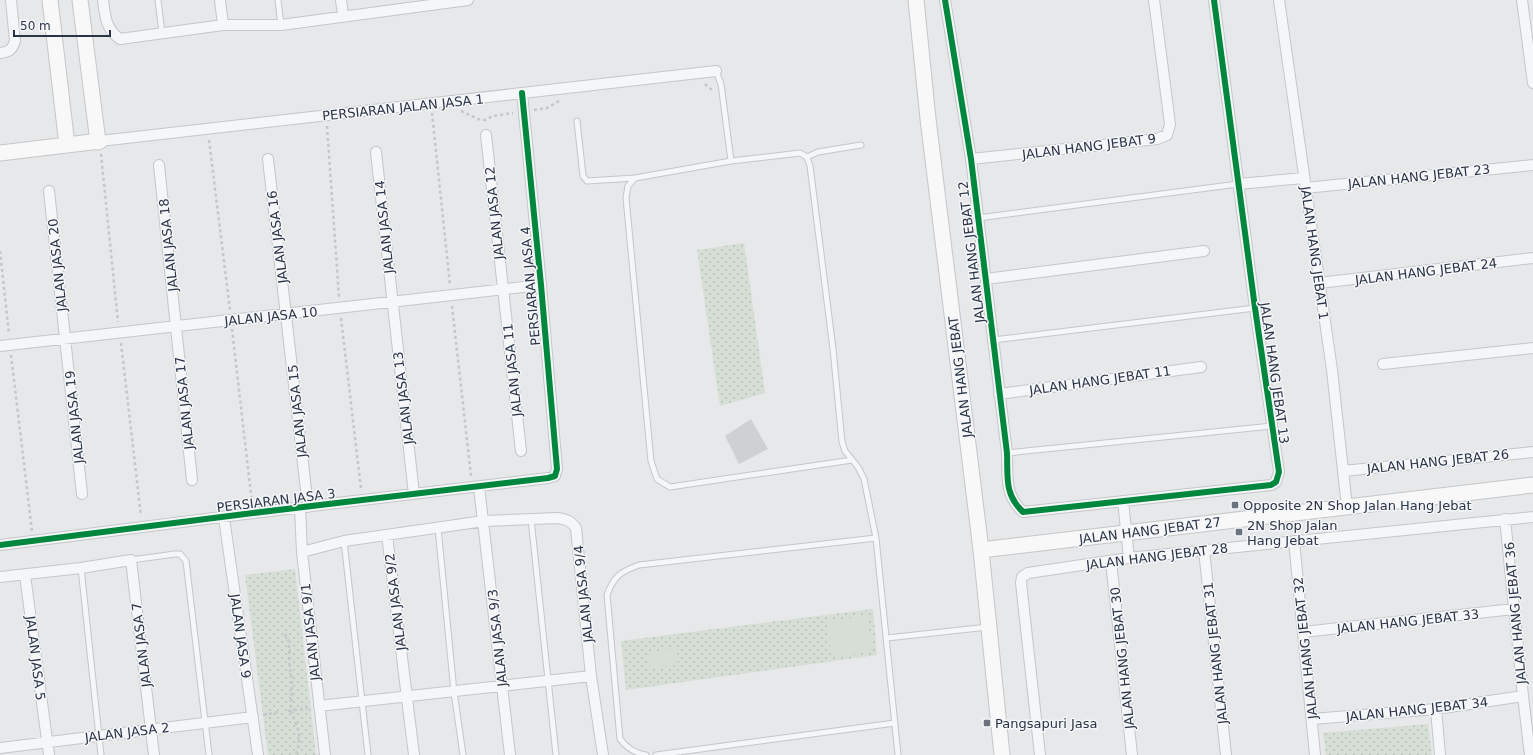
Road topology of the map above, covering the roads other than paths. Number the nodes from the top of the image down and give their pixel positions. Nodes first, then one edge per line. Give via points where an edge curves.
1 (11, 0) edge
2 (50, 0) edge
3 (80, 0) edge
4 (103, 0) edge
5 (158, 0) edge
6 (220, 0) edge
7 (278, 0) edge
8 (341, 0) edge
9 (465, 0) edge
10 (916, 0) edge
11 (945, 0) edge
12 (1154, 0) edge
13 (1214, 0) edge
14 (1279, 0) edge
15 (1522, 0) edge
16 (343, 15) junction
17 (223, 25) junction
18 (281, 25) junction
19 (162, 33) junction
20 (0, 53) edge
21 (716, 71) joint
22 (1533, 83) edge
23 (522, 94) junction
24 (577, 121) dead end
25 (486, 135) dead end
26 (67, 145) junction
27 (861, 145) dead end
28 (100, 147) junction
29 (376, 152) dead end
30 (0, 153) edge
31 (808, 157) junction
32 (268, 159) dead end
33 (971, 159) junction
34 (731, 161) junction
35 (159, 165) dead end
36 (1533, 165) edge
37 (635, 178) junction
38 (1305, 183) junction
39 (1238, 184) junction
40 (49, 191) dead end
41 (978, 218) junction
42 (1204, 251) dead end
43 (1533, 258) edge
44 (986, 279) junction
45 (1319, 283) junction
46 (542, 285) junction
47 (503, 290) junction
48 (392, 302) junction
49 (1255, 308) junction
50 (286, 314) junction
51 (176, 326) junction
52 (65, 339) junction
53 (993, 340) junction
54 (5, 346) edge
55 (1533, 348) edge
56 (1383, 364) dead end
57 (1201, 367) dead end
58 (999, 394) junction
59 (1272, 426) junction
60 (521, 451) dead end
61 (1533, 452) edge
62 (1006, 453) junction
63 (852, 460) junction
64 (1343, 471) junction
65 (555, 476) joint
66 (192, 480) dead end
67 (1533, 486) edge
68 (479, 487) junction
69 (82, 494) dead end
70 (414, 494) junction
71 (1123, 501) junction
72 (1013, 503) joint
73 (1347, 507) junction
74 (304, 508) junction
75 (1533, 517) edge
76 (224, 518) junction
77 (531, 519) junction
78 (1505, 519) junction
79 (484, 521) junction
80 (438, 528) junction
81 (1127, 533) junction
82 (387, 535) junction
83 (876, 538) junction
84 (344, 541) junction
85 (1294, 541) junction
86 (0, 545) edge
87 (981, 550) junction
88 (1204, 550) junction
89 (302, 552) junction
90 (1129, 558) junction
91 (131, 560) junction
92 (1111, 561) junction
93 (80, 568) junction
94 (25, 575) junction
95 (0, 577) edge
96 (1514, 609) junction
97 (989, 626) junction
98 (1303, 632) junction
99 (887, 638) junction
100 (591, 676) junction
101 (548, 681) junction
102 (502, 687) junction
103 (454, 692) junction
104 (1522, 696) junction
105 (407, 698) junction
106 (362, 703) junction
107 (319, 706) junction
108 (1436, 709) junction
109 (253, 717) junction
110 (1312, 719) junction
111 (206, 723) junction
112 (894, 723) junction
113 (152, 729) junction
114 (98, 736) junction
115 (47, 742) junction
116 (0, 748) edge
117 (49, 755) edge
118 (101, 755) edge
119 (154, 755) edge
120 (209, 755) edge
121 (258, 755) edge
122 (325, 755) edge
123 (368, 755) edge
124 (414, 755) edge
125 (463, 755) edge
126 (510, 755) edge
127 (556, 755) edge
128 (603, 755) edge
129 (646, 755) edge
130 (656, 755) edge
131 (898, 755) edge
132 (1002, 755) edge
133 (1040, 755) edge
134 (1132, 755) edge
135 (1226, 755) edge
136 (1315, 755) edge
137 (1440, 755) edge
138 (1530, 755) edge

1 - 20 street via 14,46 8,52
2 - 26 street
3 - 28 street
4 - 19 street via 106,22 112,33 120,40
5 - 19 lane
6 - 17 street
7 - 18 lane
8 - 16 street
9 - 16 street
10 - 87 street, JALAN HANG JEBAT via 928,119
11 - 33 street, JALAN HANG JEBAT 12
12 - 33 street, JALAN HANG JEBAT 9 via 1170,124 1167,135 1157,139
13 - 39 street, JALAN HANG JEBAT 13
14 - 38 street, JALAN HANG JEBAT 1
15 - 22 street
16 - 18 street
17 - 18 street
17 - 19 street
21 - 23 street, PERSIARAN JALAN JASA 1
21 - 34 lane, PERSIARAN JALAN JASA 1 via 721,84
23 - 28 street, PERSIARAN JALAN JASA 1
23 - 46 street, PERSIARAN JASA 4
24 - 37 lane via 587,181
25 - 47 street, JALAN JASA 12
26 - 28 street, PERSIARAN JALAN JASA 1
26 - 30 street, PERSIARAN JALAN JASA 1
27 - 31 lane via 818,152
29 - 48 street, JALAN JASA 14
31 - 34 lane via 800,153
31 - 63 lane via 842,442
32 - 50 street, JALAN JASA 16
33 - 41 street, JALAN HANG JEBAT 12
34 - 37 lane
35 - 51 street, JALAN JASA 18
36 - 38 street, JALAN HANG JEBAT 23
37 - 63 lane via 628,186 626,198 651,461 657,479 670,487
38 - 39 street, JALAN HANG JEBAT 23
38 - 45 street, JALAN HANG JEBAT 1
39 - 41 lane
39 - 49 street, JALAN HANG JEBAT 13
40 - 52 street, JALAN JASA 20
41 - 44 street, JALAN HANG JEBAT 12
42 - 44 street
43 - 45 street, JALAN HANG JEBAT 24
44 - 53 street, JALAN HANG JEBAT 12
45 - 64 street, JALAN HANG JEBAT 1
46 - 47 street, JALAN JASA 10
46 - 65 street, PERSIARAN JASA 4 via 557,469
47 - 48 street, JALAN JASA 10
47 - 60 street, JALAN JASA 11
48 - 50 street, JALAN JASA 10
48 - 70 street, JALAN JASA 13
49 - 53 lane
49 - 59 street, JALAN HANG JEBAT 13
50 - 51 street, JALAN JASA 10
50 - 74 street, JALAN JASA 15
51 - 52 street, JALAN JASA 10
51 - 66 street, JALAN JASA 17
52 - 54 street, JALAN JASA 10
52 - 69 street, JALAN JASA 19
53 - 58 street, JALAN HANG JEBAT 12
55 - 56 street
57 - 58 street, JALAN HANG JEBAT 11
58 - 62 street, JALAN HANG JEBAT 12
59 - 62 lane
59 - 71 street, JALAN HANG JEBAT 13 via 1279,472 1276,482 1271,485
61 - 64 street, JALAN HANG JEBAT 26
62 - 72 street, JALAN HANG JEBAT 12 via 1009,492
63 - 83 lane via 864,479
64 - 73 street, JALAN HANG JEBAT 1
65 - 68 street, PERSIARAN JASA 3
67 - 73 street, JALAN HANG JEBAT 27
68 - 70 street, PERSIARAN JASA 3
68 - 79 street
70 - 74 street, PERSIARAN JASA 3
71 - 72 street, JALAN HANG JEBAT 13 via 1023,512
71 - 81 street
73 - 81 street, JALAN HANG JEBAT 27
74 - 76 street, PERSIARAN JASA 3
74 - 89 street, JALAN JASA 9/1
75 - 78 street, JALAN HANG JEBAT 28
76 - 86 street, PERSIARAN JASA 3
76 - 109 street, JALAN JASA 9
77 - 79 street, JALAN JASA 9/4
77 - 100 street, JALAN JASA 9/4 via 566,519 576,528
77 - 101 lane
78 - 85 street, JALAN HANG JEBAT 28
78 - 96 street, JALAN HANG JEBAT 36
79 - 80 street, JALAN JASA 9/4
79 - 102 street, JALAN JASA 9/3
80 - 82 street, JALAN JASA 9/4
80 - 103 lane
81 - 87 street, JALAN HANG JEBAT 27
81 - 90 street
82 - 84 street, JALAN JASA 9/2
82 - 105 street, JALAN JASA 9/2
83 - 99 lane
83 - 129 lane via 639,564 621,572 611,583 607,595 620,739 637,754
84 - 89 street, JALAN JASA 9/2
84 - 106 lane
85 - 88 street, JALAN HANG JEBAT 28
85 - 98 street, JALAN HANG JEBAT 32
87 - 97 street, JALAN HANG JEBAT
88 - 90 street, JALAN HANG JEBAT 28
88 - 135 street, JALAN HANG JEBAT 31
89 - 107 street, JALAN JASA 9/1
90 - 92 street, JALAN HANG JEBAT 28
91 - 93 street
91 - 111 lane via 175,554 180,554 186,560
91 - 113 street, JALAN JASA 7
92 - 133 street, JALAN HANG JEBAT 28 via 1028,573 1022,577
92 - 134 street, JALAN HANG JEBAT 30
93 - 94 street
93 - 114 lane
94 - 95 street
94 - 115 street, JALAN JASA 5
96 - 98 street, JALAN HANG JEBAT 33
96 - 104 street, JALAN HANG JEBAT 36
97 - 99 lane
97 - 132 street, JALAN HANG JEBAT
98 - 110 street, JALAN HANG JEBAT 32
99 - 112 lane
100 - 101 street
100 - 128 street, JALAN JASA 9/4
101 - 102 street
101 - 127 lane
102 - 103 street
102 - 126 street, JALAN JASA 9/3
103 - 105 street
103 - 125 lane
104 - 108 street, JALAN HANG JEBAT 34
104 - 138 street, JALAN HANG JEBAT 36
105 - 106 street
105 - 124 street, JALAN JASA 9/2
106 - 107 street
106 - 123 lane
107 - 122 street, JALAN JASA 9/1
108 - 110 street, JALAN HANG JEBAT 34
108 - 137 street
109 - 111 street, JALAN JASA 2
109 - 121 street, JALAN JASA 9
110 - 136 street, JALAN HANG JEBAT 32
111 - 113 street, JALAN JASA 2
111 - 120 lane
112 - 130 lane
112 - 131 lane
113 - 114 street, JALAN JASA 2
113 - 119 street, JALAN JASA 7
114 - 115 street, JALAN JASA 2
114 - 118 lane
115 - 116 street, JALAN JASA 2
115 - 117 street, JALAN JASA 5

